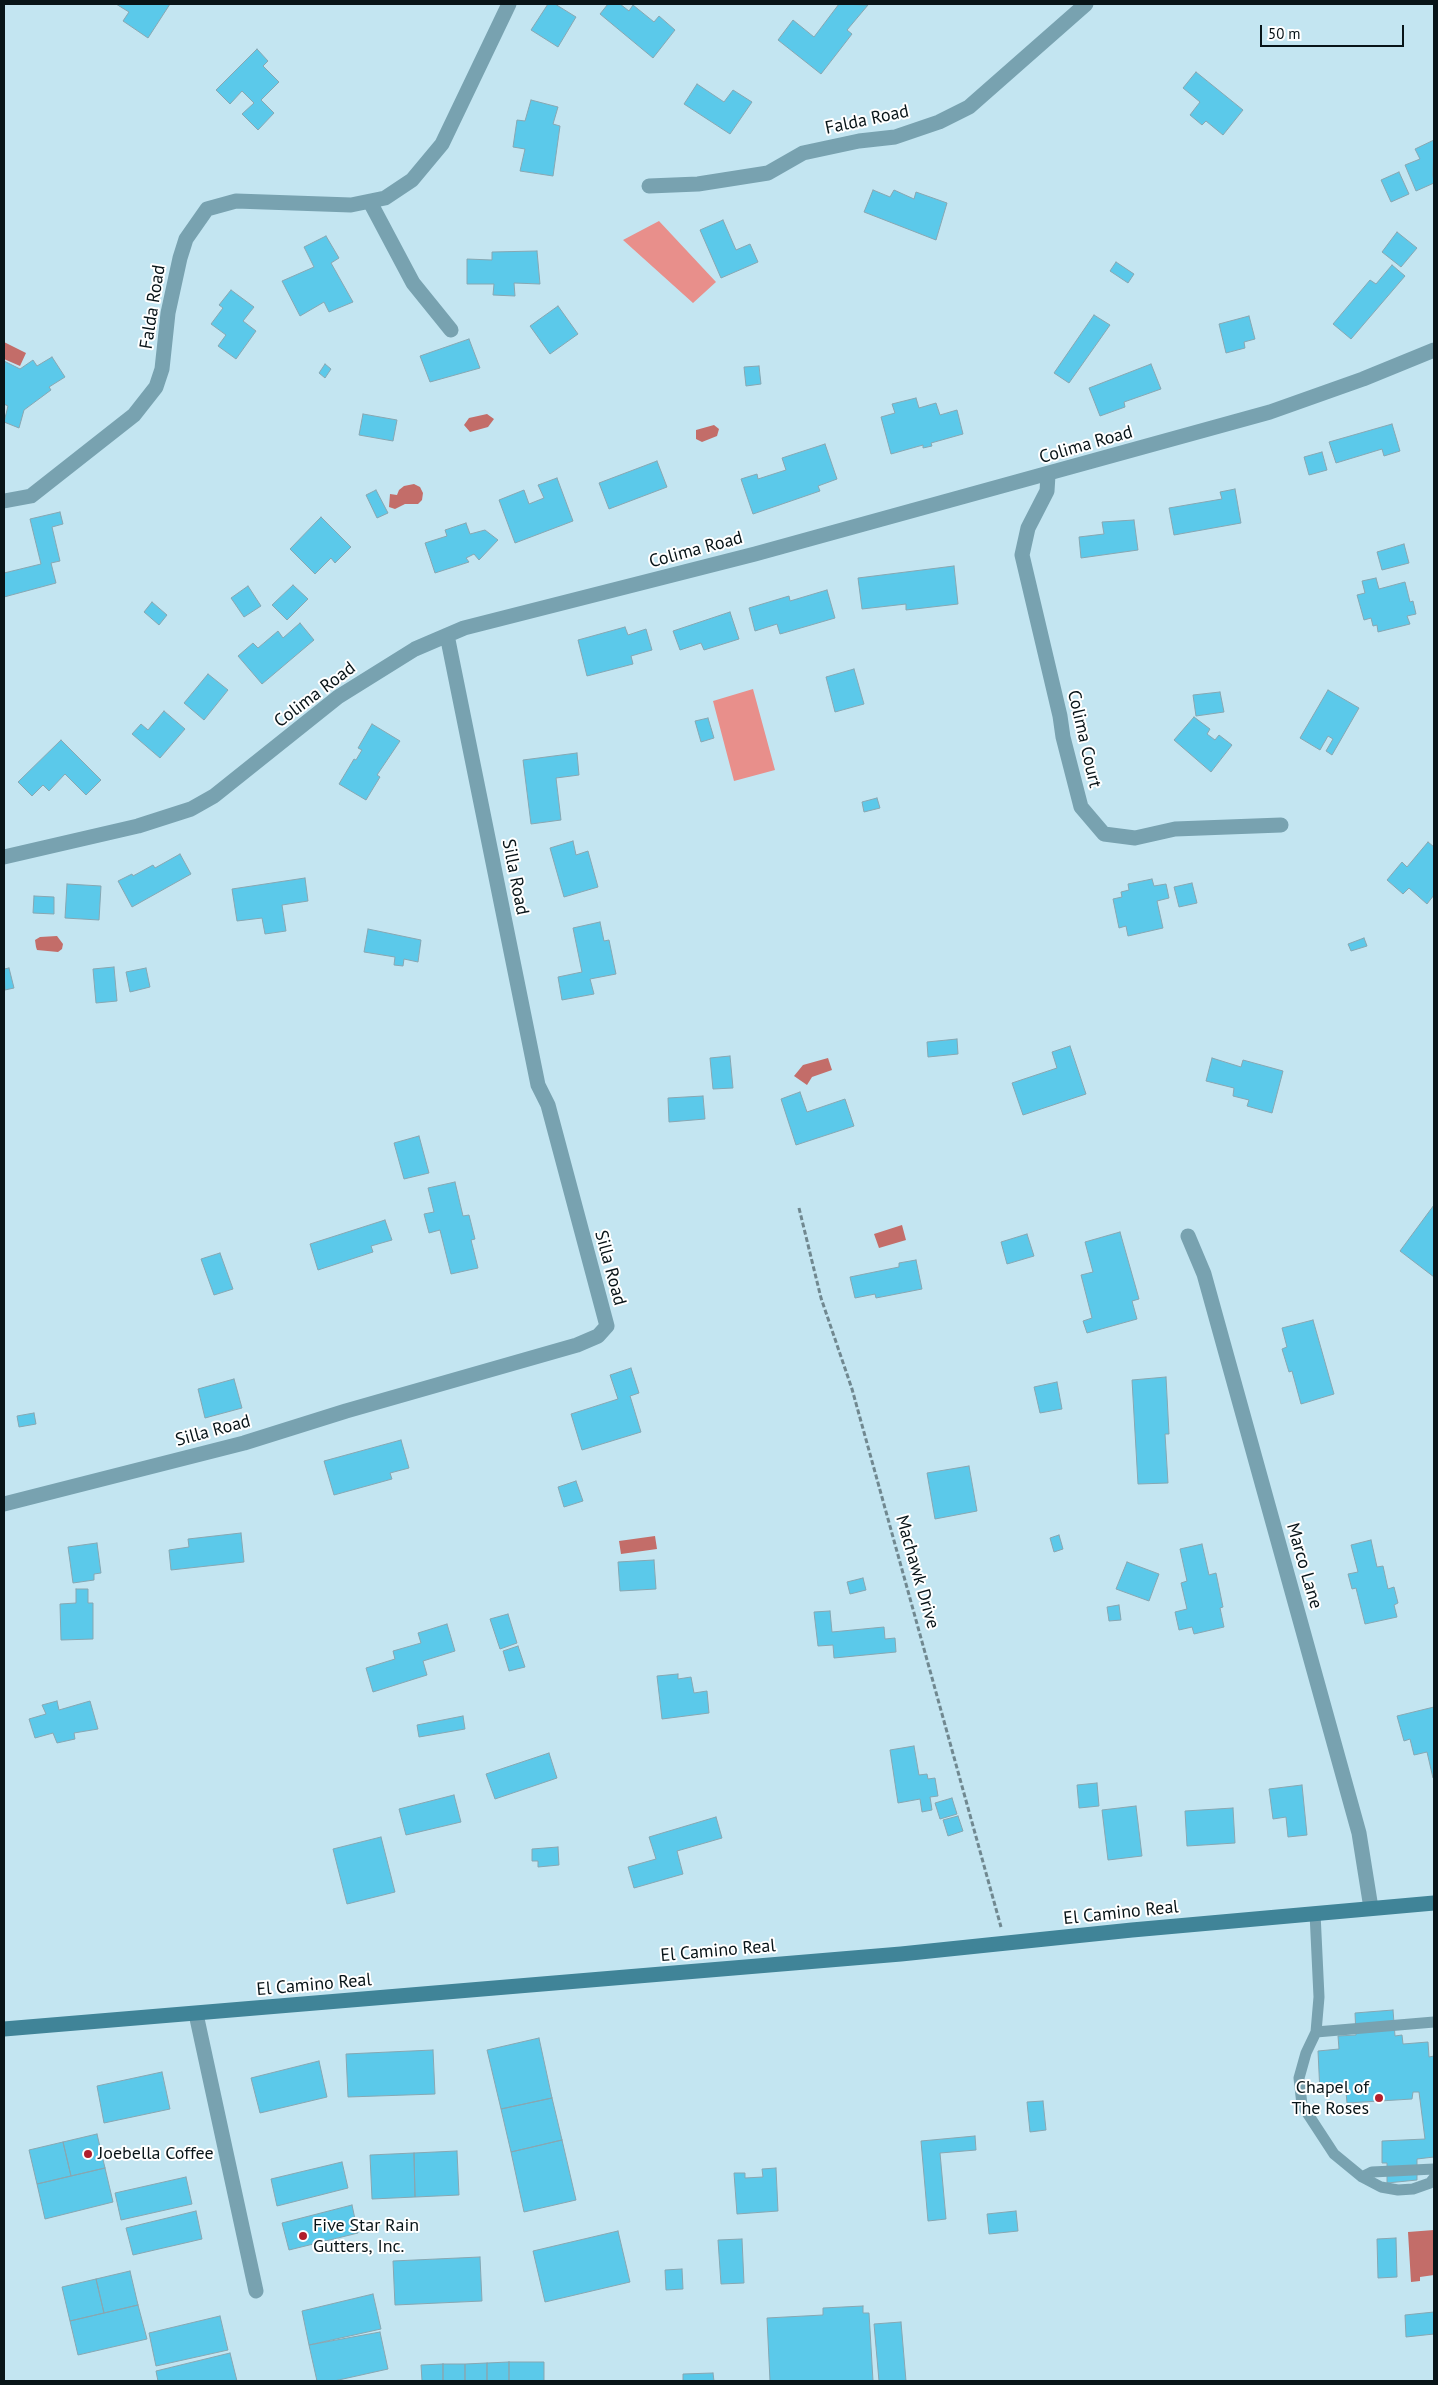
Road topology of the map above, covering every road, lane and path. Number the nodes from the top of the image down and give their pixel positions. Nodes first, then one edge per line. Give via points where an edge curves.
1 (509, 4) edge
2 (1086, 4) edge
3 (649, 186) dead end
4 (370, 202) junction
5 (451, 330) dead end
6 (1434, 350) edge
7 (1048, 475) junction
8 (4, 501) edge
9 (447, 635) junction
10 (1281, 824) dead end
11 (4, 857) edge
12 (798, 1208) dead end
13 (1188, 1236) dead end
14 (4, 1504) edge
15 (1434, 1903) edge
16 (1372, 1908) junction
17 (1315, 1913) junction
18 (1006, 1944) junction
19 (196, 2014) junction
20 (1434, 2022) edge
21 (4, 2029) edge
22 (1316, 2032) junction
23 (1434, 2169) edge
24 (1362, 2177) junction
25 (1434, 2178) edge
26 (256, 2291) dead end

1 - 4 street, Falda Road via 442,144 412,180 385,198
2 - 3 street, Falda Road via 968,107 940,122 896,137 803,153 768,173 698,184
4 - 5 street via 412,283
4 - 8 street, Falda Road via 350,205 236,201 207,209 186,239 180,258 168,313 162,370 156,387 134,415 31,496
6 - 7 street, Colima Road via 1347,386 1270,412
7 - 9 street, Colima Road
7 - 10 street, Colima Court via 1048,491 1028,528 1022,555 1081,807 1104,834 1135,838 1175,830
9 - 11 street, Colima Road via 415,649 338,697 220,791 191,808 138,826
9 - 14 street, Silla Road via 538,1085 548,1105 607,1326 598,1336 578,1345 244,1443
12 - 18 path, Machawk Drive
13 - 16 street, Marco Lane via 1204,1274 1359,1833
15 - 16 main road, El Camino Real
16 - 17 main road, El Camino Real
17 - 18 main road, El Camino Real
17 - 22 lane via 1319,1997
18 - 19 main road, El Camino Real
19 - 21 main road, El Camino Real
19 - 26 street
20 - 22 lane
22 - 24 lane via 1299,2078 1302,2105 1334,2154
23 - 24 lane via 1372,2172
24 - 25 lane via 1381,2187 1398,2190 1413,2189 1430,2183

